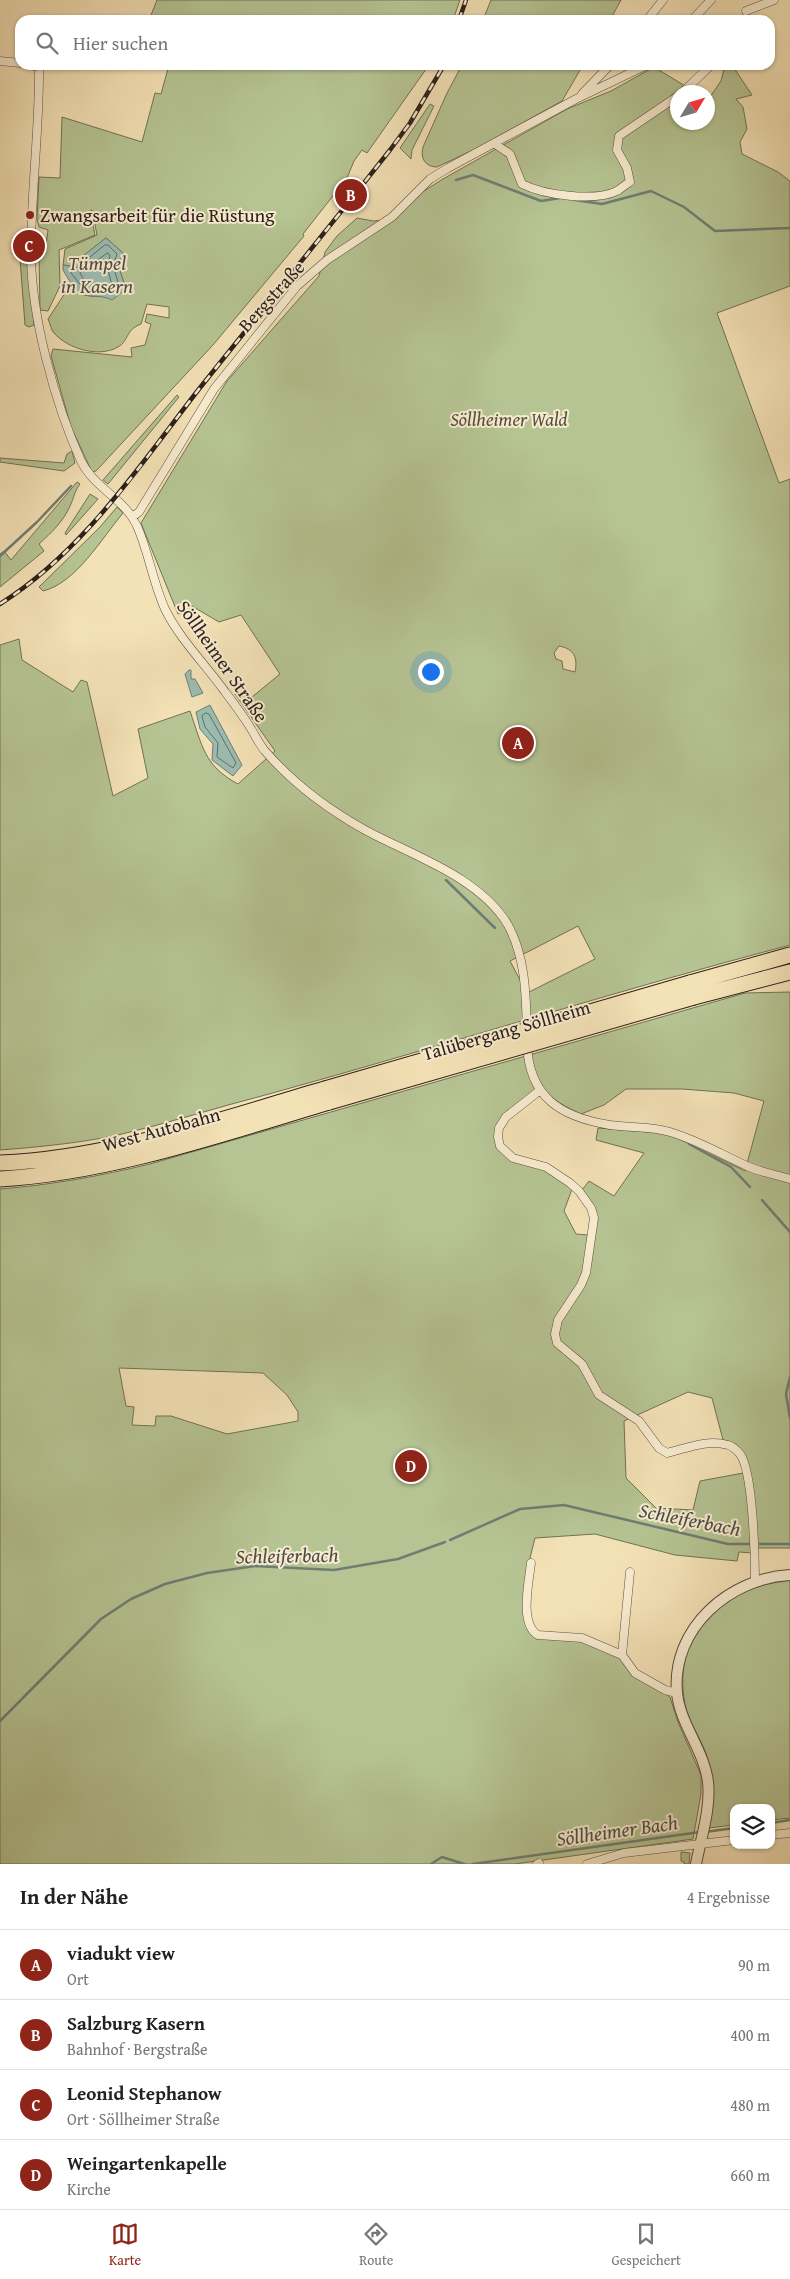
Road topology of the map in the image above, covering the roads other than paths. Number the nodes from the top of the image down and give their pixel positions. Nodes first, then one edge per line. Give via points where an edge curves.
1 (663, 0) edge
2 (711, 0) edge
3 (774, 0) edge
4 (746, 11) dead end
5 (651, 15) edge
6 (697, 15) edge
7 (0, 61) edge
8 (15, 62) edge
9 (38, 70) edge
10 (605, 70) edge
11 (637, 70) edge
12 (706, 70) edge
13 (690, 85) edge
14 (576, 99) junction
15 (670, 101) edge
16 (495, 144) junction
17 (132, 517) junction
18 (790, 956) edge
19 (790, 972) edge
20 (790, 983) edge
21 (731, 987) junction
22 (692, 990) junction
23 (539, 1091) junction
24 (327, 1095) junction
25 (0, 1163) edge
26 (0, 1179) edge
27 (790, 1179) edge
28 (531, 1563) dead end
29 (630, 1572) dead end
30 (790, 1574) edge
31 (756, 1580) junction
32 (622, 1655) junction
33 (677, 1693) junction
34 (790, 1833) edge
35 (775, 1835) edge
36 (730, 1840) edge
37 (700, 1844) junction
38 (587, 1864) edge
39 (696, 1864) edge

1 - 5 street
2 - 6 street
3 - 4 street
7 - 8 street
9 - 17 street, Söllheimer Straße via 31,255 36,311 67,427 82,463 92,478
10 - 14 street
11 - 14 street, Bergstraße
12 - 13 street
14 - 16 street, Bergstraße
15 - 16 street via 619,136 617,150 630,182 616,191 593,197 561,194 522,184 510,154
16 - 17 street, Bergstraße via 430,179 392,217 328,260 298,286 214,389
17 - 23 street, Söllheimer Straße via 166,609 262,748 279,767 333,811 438,866 477,891 508,925 524,978 528,1064
18 - 22 highway
19 - 21 highway
20 - 21 highway via 748,989
21 - 22 highway
22 - 24 highway, Talübergang Söllheim, bridge
23 - 27 street via 567,1113 608,1125 669,1132 749,1167
23 - 31 street via 506,1117 499,1128 500,1146 513,1158 546,1167 570,1183 591,1208 594,1218 586,1273 558,1320 557,1343 582,1364 599,1395 639,1421 659,1448 667,1453 708,1442 730,1446 740,1454 746,1466
24 - 25 highway, West Autobahn via 100,1150
24 - 26 highway, West Autobahn via 107,1165
28 - 32 street via 527,1603 528,1624 532,1632 582,1638
29 - 32 street
30 - 31 street
31 - 33 street via 734,1591 702,1616 686,1641 678,1665
32 - 33 street via 636,1673
33 - 37 street via 708,1783
34 - 35 street
36 - 37 street
37 - 38 street via 624,1853
37 - 39 street

